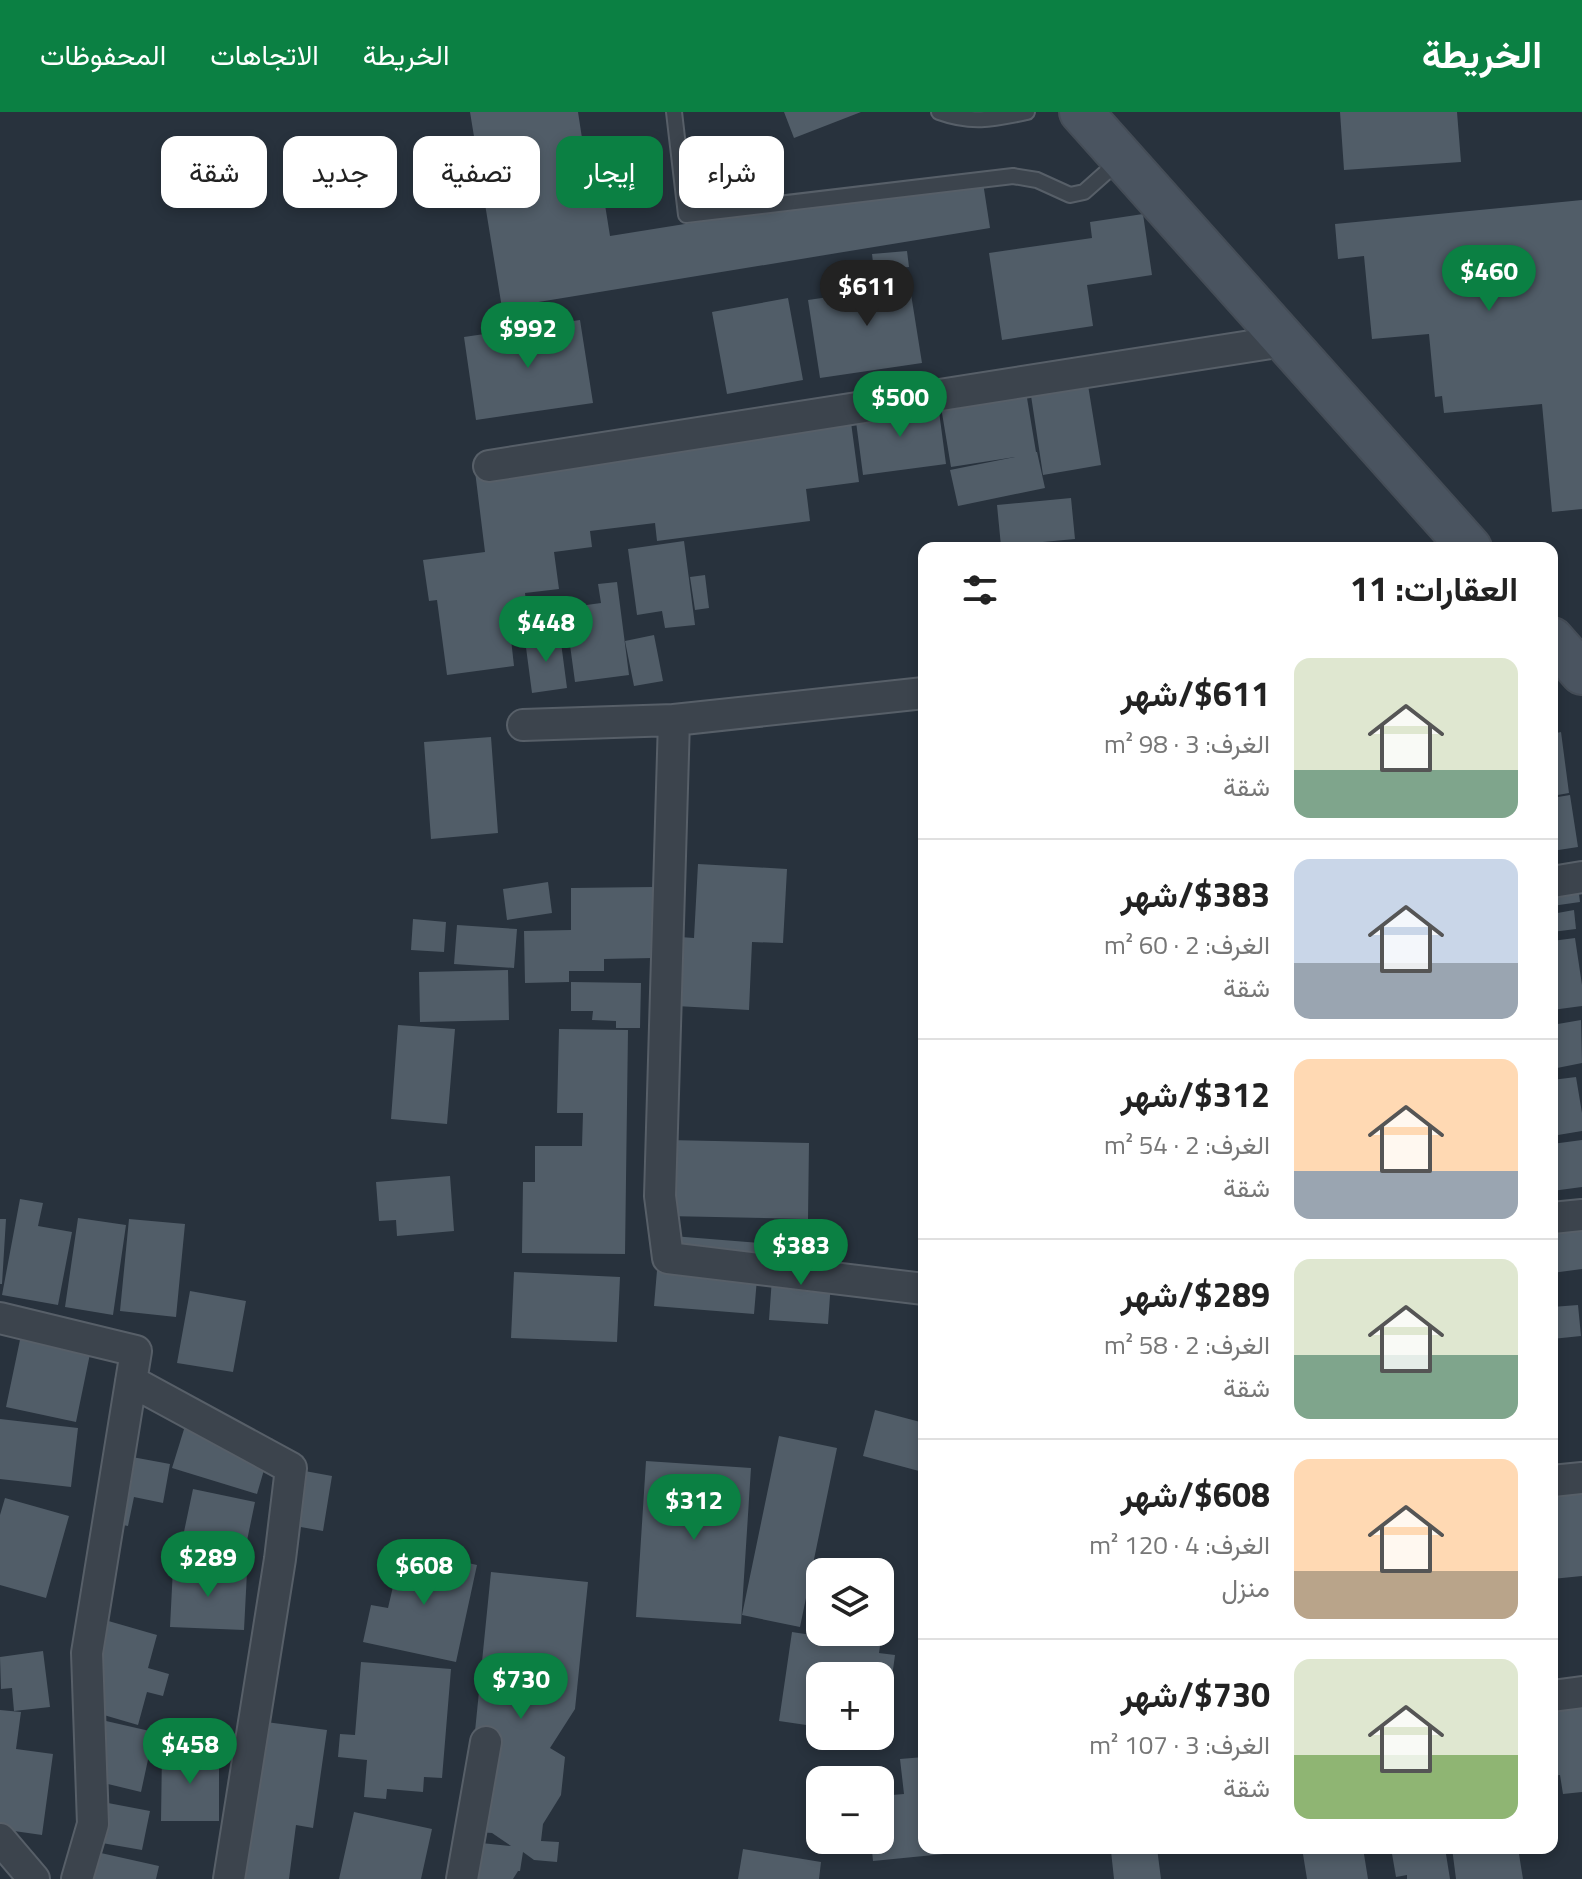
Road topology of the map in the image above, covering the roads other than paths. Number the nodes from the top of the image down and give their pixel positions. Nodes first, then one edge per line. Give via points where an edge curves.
1 (674, 112) edge
2 (939, 112) edge
3 (1027, 112) edge
4 (1081, 112) edge
5 (1122, 158) junction
6 (1283, 341) junction
7 (489, 466) dead end
8 (1465, 542) edge
9 (1558, 646) edge
10 (1582, 673) edge
11 (918, 694) edge
12 (674, 720) junction
13 (523, 725) dead end
14 (1582, 877) edge
15 (1558, 881) edge
16 (1582, 1215) edge
17 (1558, 1217) edge
18 (918, 1288) edge
19 (0, 1318) edge
20 (131, 1381) junction
21 (1582, 1478) edge
22 (1558, 1480) edge
23 (1582, 1692) edge
24 (1558, 1695) edge
25 (486, 1742) dead end
26 (0, 1839) edge
27 (34, 1879) edge
28 (77, 1879) edge
29 (229, 1879) edge
30 (462, 1879) edge

1 - 5 lane via 686,215 1013,176 1070,195 1084,192
2 - 3 lane via 991,120
4 - 5 main road
5 - 6 main road
6 - 7 street
6 - 8 main road
9 - 10 main road
11 - 12 street
12 - 13 street
12 - 18 street via 660,1196 668,1258
14 - 15 street
16 - 17 street
19 - 20 street via 136,1351
20 - 28 street via 87,1653 93,1824
20 - 29 street via 291,1468
21 - 22 street
23 - 24 street
25 - 30 street
26 - 27 street

